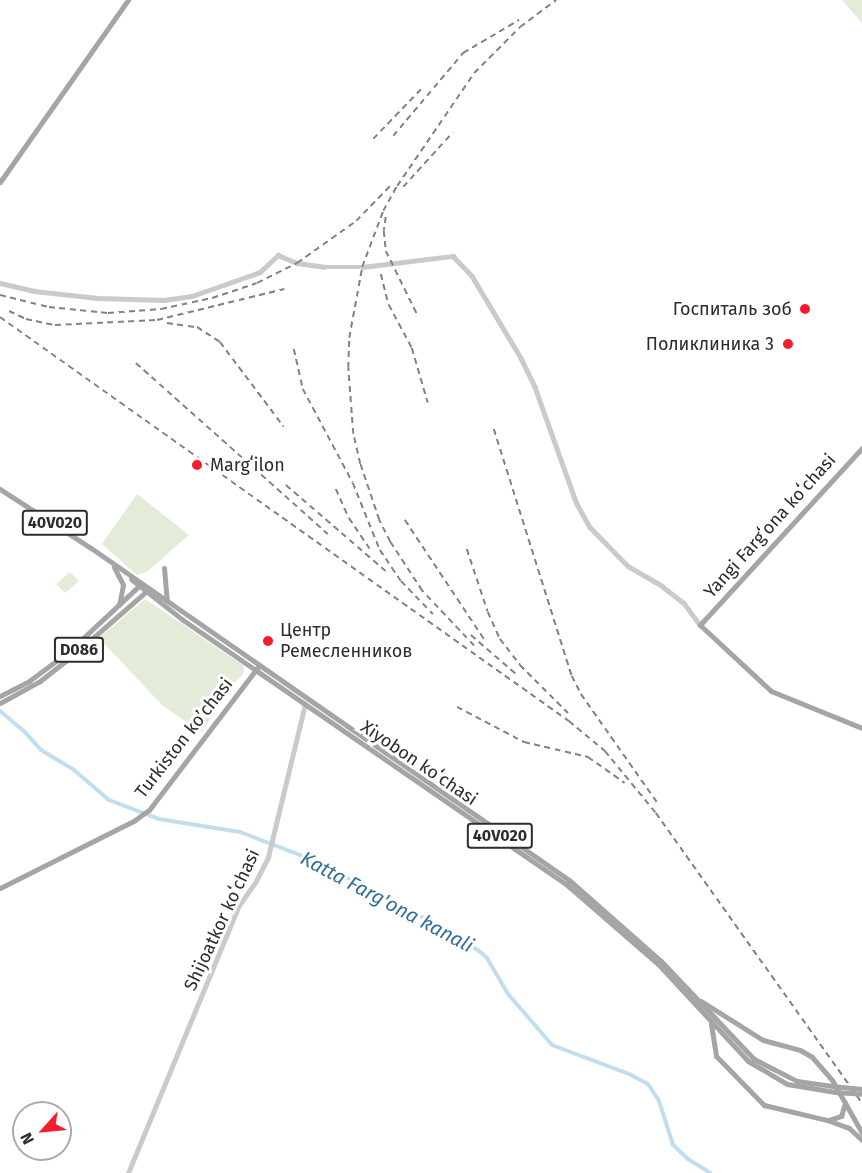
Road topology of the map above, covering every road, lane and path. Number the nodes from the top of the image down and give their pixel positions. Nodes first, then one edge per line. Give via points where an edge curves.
1 (128, 0) edge
2 (0, 182) edge
3 (0, 283) edge
4 (862, 448) edge
5 (0, 489) edge
6 (109, 561) junction
7 (164, 568) dead end
8 (141, 585) junction
9 (147, 590) junction
10 (167, 602) junction
11 (118, 606) junction
12 (700, 625) junction
13 (94, 627) junction
14 (100, 633) junction
15 (257, 668) junction
16 (3, 696) edge
17 (0, 703) edge
18 (305, 704) junction
19 (862, 728) edge
20 (509, 839) junction
21 (0, 888) edge
22 (698, 999) junction
23 (732, 1018) junction
24 (711, 1022) junction
25 (723, 1029) junction
26 (726, 1040) junction
27 (713, 1050) junction
28 (833, 1089) junction
29 (862, 1089) edge
30 (862, 1094) edge
31 (846, 1102) junction
32 (827, 1120) junction
33 (862, 1133) edge
34 (862, 1140) edge
35 (128, 1173) edge

1 - 2 main road
3 - 12 street via 98,298 164,300 192,296 260,272 278,255 319,267 362,267 453,256 472,276 521,358 577,504 590,527 628,566 684,603
4 - 12 main road, Yangi Fargʻona koʻchasi
5 - 6 main road, 40V020
6 - 8 main road, 40V020
6 - 11 main road via 123,585
7 - 10 main road
8 - 9 main road, 40V020
8 - 11 main road, D086
9 - 10 main road, Xiyobon koʻchasi / 40V020
9 - 14 main road, D086
9 - 15 main road, Xiyobon koʻchasi / 40V020
10 - 15 main road, Xiyobon koʻchasi / 40V020
11 - 13 main road, D086
12 - 19 main road via 771,691
13 - 14 main road
13 - 16 main road, D086 via 38,675
14 - 16 main road, D086 via 40,681
15 - 18 main road, Xiyobon koʻchasi / 40V020
15 - 20 main road, Xiyobon koʻchasi / 40V020
15 - 21 main road, Turkiston ko’chasi via 149,810
16 - 17 main road, D086
18 - 20 main road, Xiyobon koʻchasi / 40V020
18 - 35 street, Shijoatkor koʻchasi via 270,849 255,883 238,906
20 - 22 main road, Xiyobon koʻchasi / 40V020 via 569,880 616,919
20 - 24 main road, Xiyobon koʻchasi / 40V020 via 620,929 693,999
22 - 23 main road
22 - 25 main road, Xiyobon koʻchasi / 40V020
23 - 25 main road via 724,1020
23 - 31 main road via 763,1040 807,1053
24 - 26 main road, Xiyobon koʻchasi / 40V020
24 - 27 main road
25 - 28 main road, Xiyobon koʻchasi / 40V020 via 754,1059 782,1075
26 - 27 main road via 715,1042
26 - 28 main road, Xiyobon koʻchasi / 40V020 via 773,1077 802,1088
27 - 32 main road via 764,1104
28 - 29 main road, 40V020, bridge
28 - 30 main road, 40V020, bridge
31 - 32 main road via 841,1116
31 - 33 main road
32 - 34 main road via 849,1128

